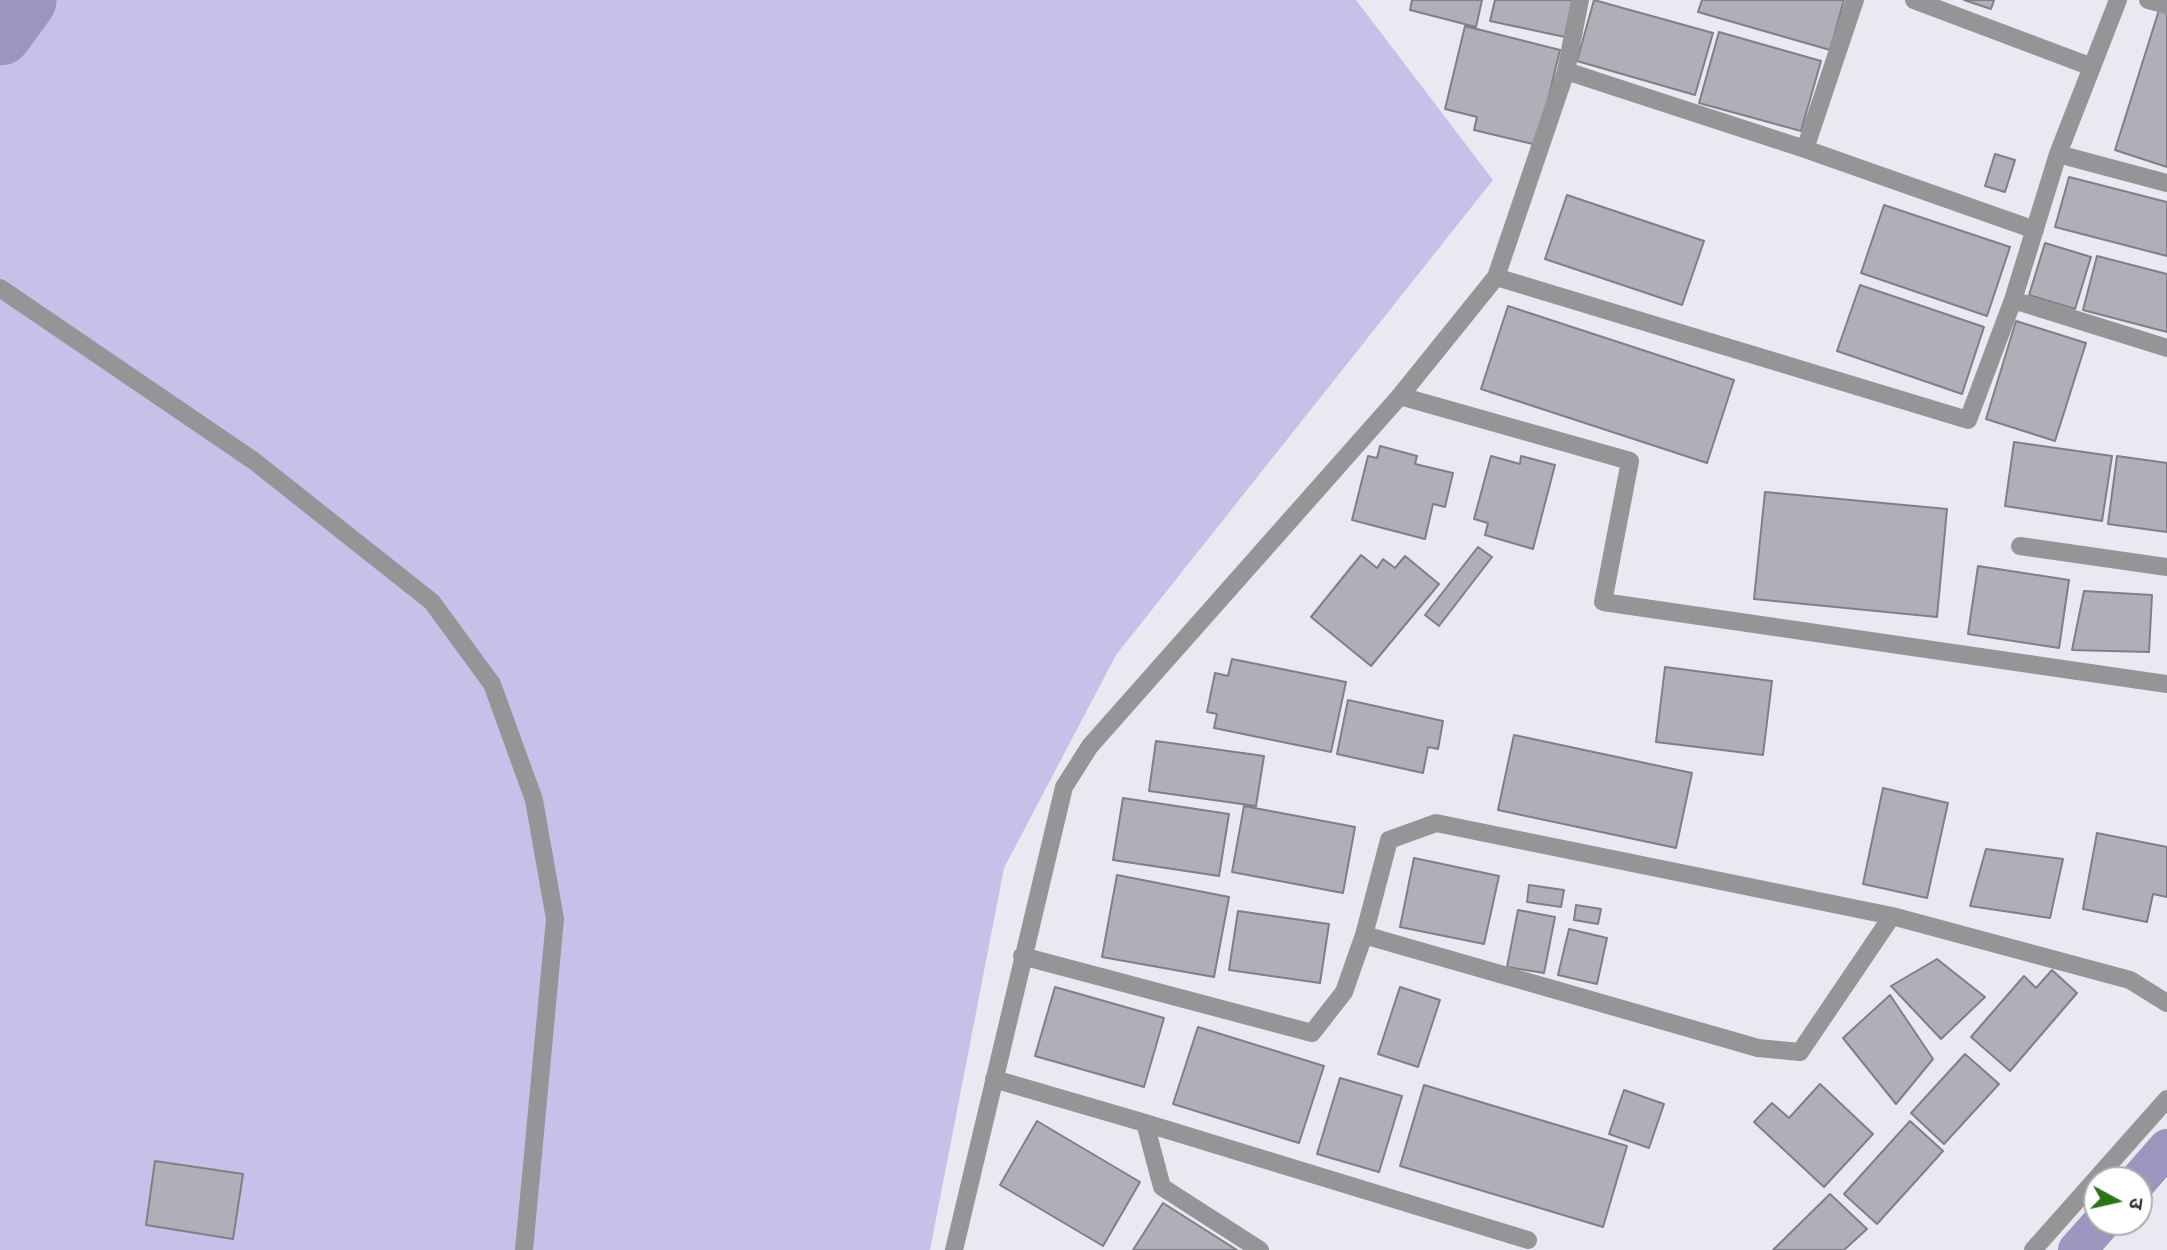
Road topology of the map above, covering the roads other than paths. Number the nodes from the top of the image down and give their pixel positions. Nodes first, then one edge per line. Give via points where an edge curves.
1 (1580, 0) edge
2 (1855, 0) edge
3 (1914, 0) edge
4 (2118, 0) edge
5 (2148, 0) edge
6 (2167, 5) edge
7 (2092, 67) junction
8 (1566, 71) junction
9 (1805, 149) junction
10 (2058, 154) junction
11 (2167, 183) edge
12 (2035, 230) junction
13 (1496, 277) junction
14 (0, 288) edge
15 (2013, 300) junction
16 (2167, 348) edge
17 (1400, 396) junction
18 (2020, 545) dead end
19 (2167, 567) edge
20 (2167, 684) edge
21 (1892, 916) junction
22 (1364, 935) junction
23 (1022, 956) junction
24 (2167, 1003) edge
25 (994, 1079) junction
26 (2167, 1099) edge
27 (1145, 1123) junction
28 (1528, 1240) dead end
29 (524, 1250) edge
30 (954, 1250) edge
31 (1260, 1250) edge
32 (2033, 1250) edge

1 - 8 street
2 - 9 street
3 - 7 street
4 - 7 street
5 - 6 street
7 - 10 street
8 - 9 street
8 - 13 street
9 - 12 street
10 - 11 street
10 - 12 street
12 - 15 street
13 - 15 street via 1968,420
13 - 17 street
14 - 29 street via 254,461 432,602 492,684 534,800 555,919
15 - 16 street
17 - 20 street via 1630,461 1603,602
17 - 23 street via 1090,746 1064,787
18 - 19 street
21 - 22 street via 1436,823 1389,840
21 - 22 street via 1800,1052 1758,1048
21 - 24 street via 2130,980
22 - 23 street via 1344,992 1312,1033
23 - 25 street
25 - 27 street
25 - 30 street
26 - 32 street
27 - 28 street
27 - 31 street via 1162,1187

